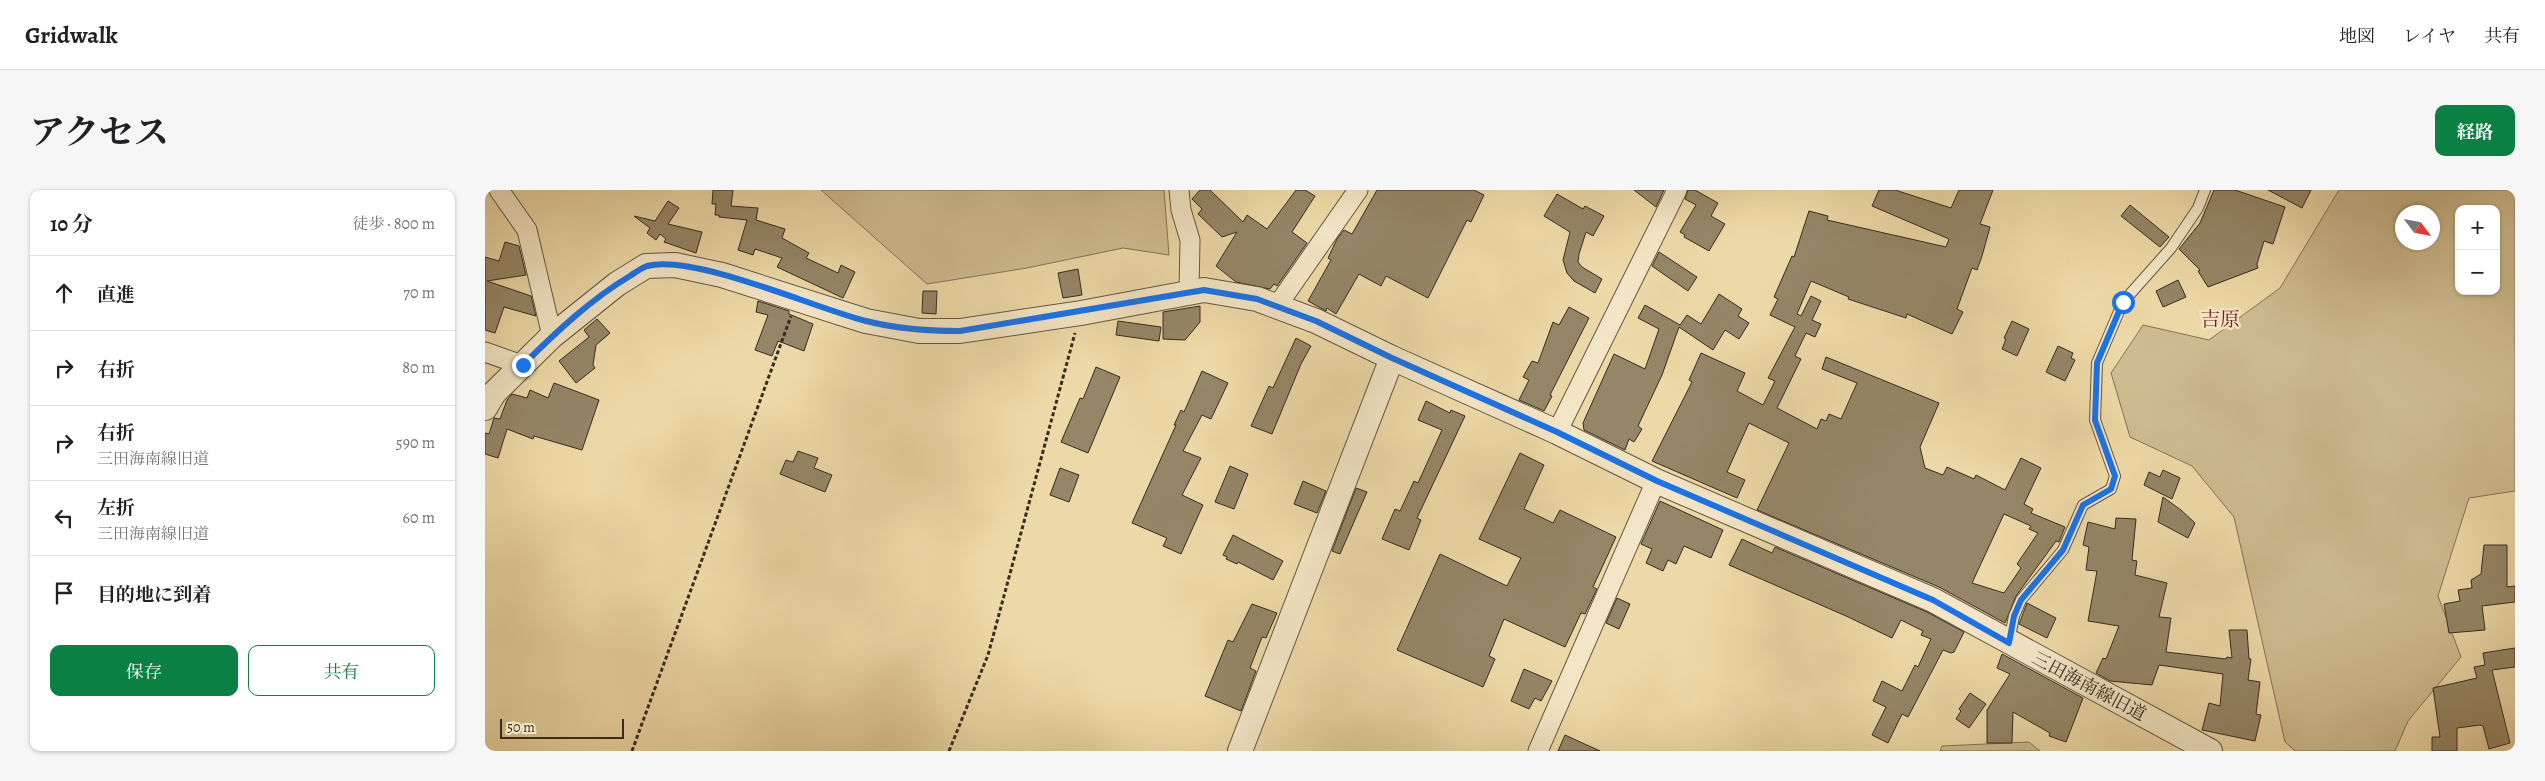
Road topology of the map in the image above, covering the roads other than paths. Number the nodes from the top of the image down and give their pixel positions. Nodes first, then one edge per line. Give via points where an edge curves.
1 (499, 190) edge
2 (1179, 190) edge
3 (1358, 190) edge
4 (1677, 190) edge
5 (2205, 190) edge
6 (1189, 293) junction
7 (1277, 306) junction
8 (552, 336) junction
9 (485, 352) edge
10 (1392, 358) junction
11 (523, 365) junction
12 (485, 408) edge
13 (1557, 432) junction
14 (1657, 481) junction
15 (2009, 643) junction
16 (1240, 751) edge
17 (1538, 751) edge
18 (2210, 751) edge

1 - 8 street via 527,230
2 - 6 street via 1190,240
3 - 7 street
4 - 13 street
5 - 15 lane via 2198,208 2171,248 2123,302 2097,363 2095,420 2115,476 2111,489 2083,505 2063,550 2021,600
6 - 7 street, 三田海南線旧道 via 1204,290 1257,299
6 - 8 street, 三田海南線旧道 via 960,331 919,331 866,321 721,275 675,265 646,266 617,284
7 - 10 street, 三田海南線旧道
8 - 11 street, 三田海南線旧道
9 - 11 street
10 - 13 street, 三田海南線旧道
10 - 16 street
11 - 12 street, 三田海南線旧道 via 494,393
13 - 14 street, 三田海南線旧道
14 - 15 street, 三田海南線旧道 via 1933,600
14 - 17 street
15 - 18 street, 三田海南線旧道

